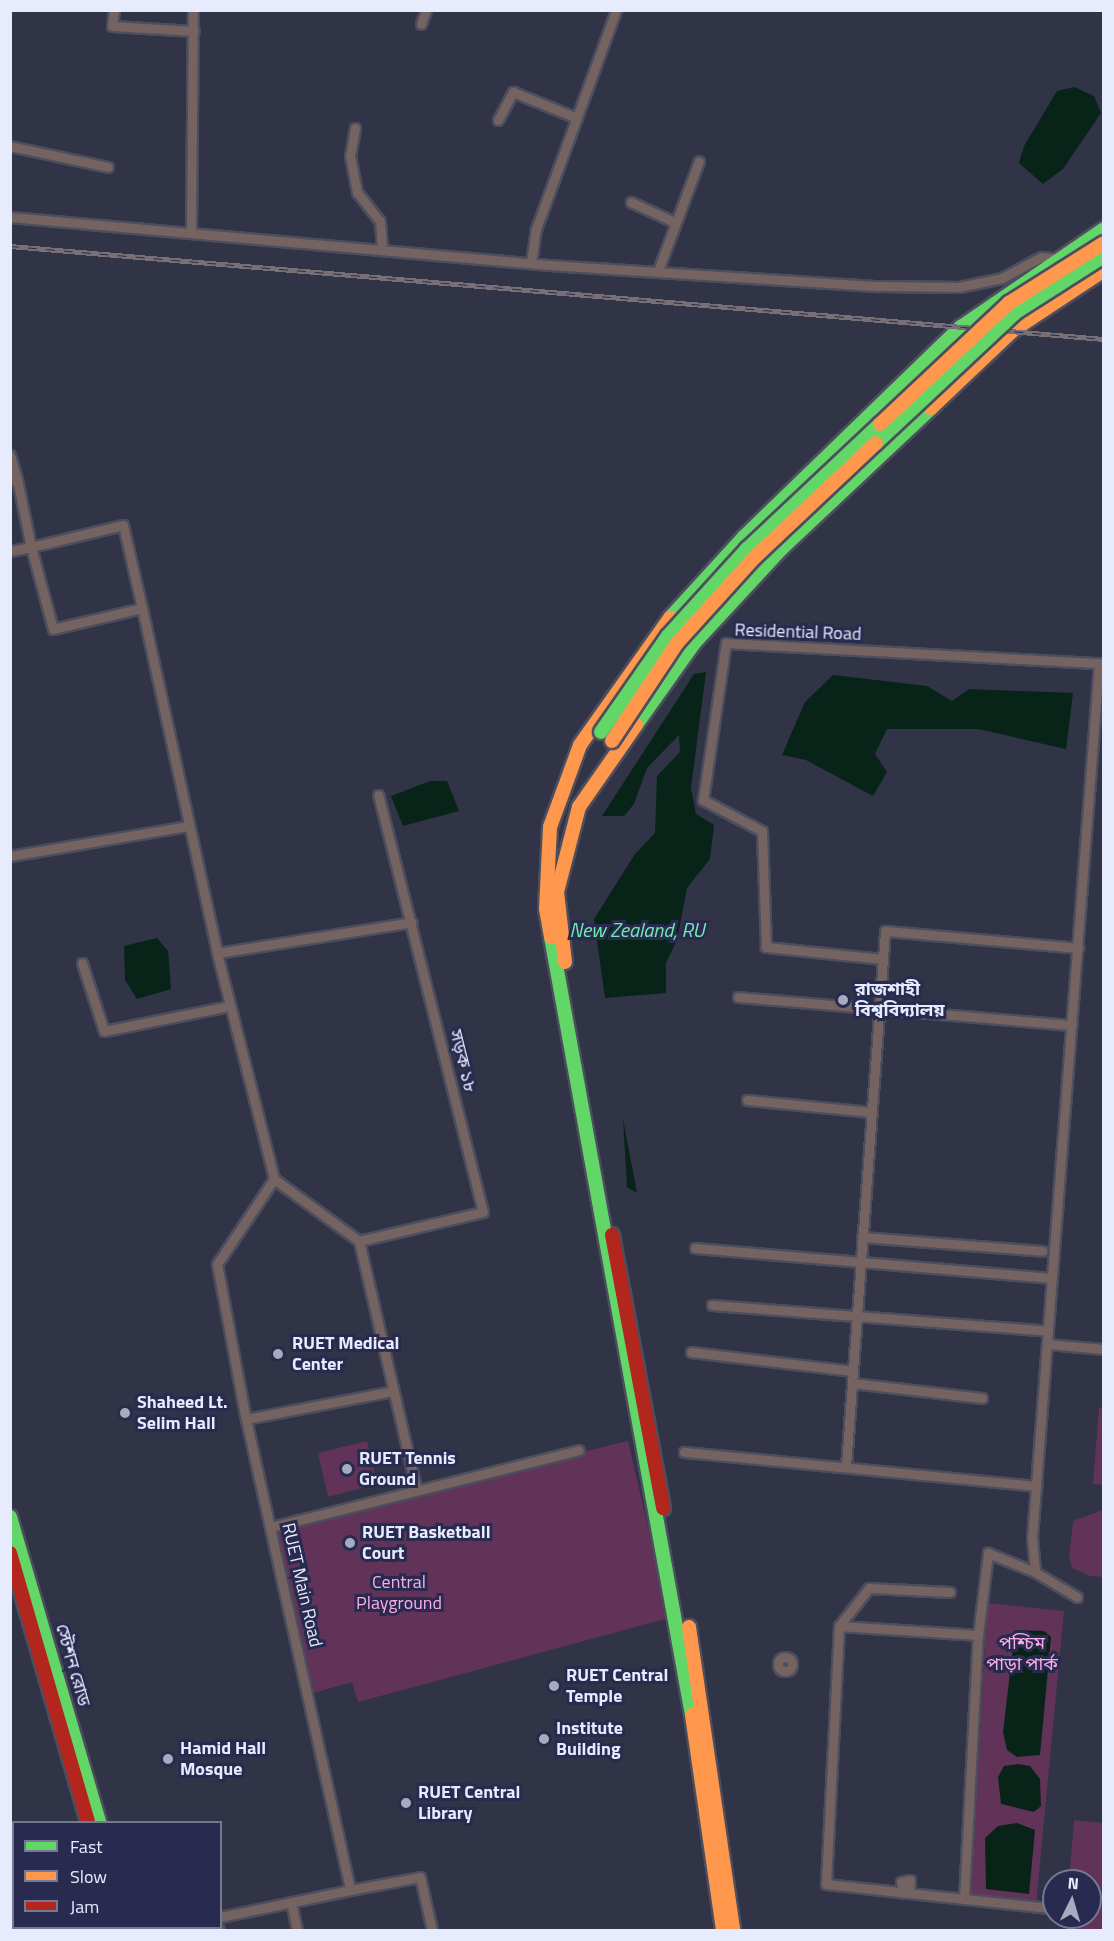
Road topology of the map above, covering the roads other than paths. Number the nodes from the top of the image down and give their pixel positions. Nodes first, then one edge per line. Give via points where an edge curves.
1 (114, 10) edge
2 (193, 10) edge
3 (426, 10) edge
4 (616, 10) edge
5 (421, 24) dead end
6 (194, 31) junction
7 (577, 118) junction
8 (498, 120) dead end
9 (355, 128) dead end
10 (10, 146) edge
11 (699, 161) dead end
12 (108, 167) dead end
13 (631, 202) dead end
14 (10, 217) edge
15 (674, 222) junction
16 (1104, 229) edge
17 (191, 231) junction
18 (1104, 243) edge
19 (382, 249) junction
20 (1104, 256) edge
21 (1056, 258) junction
22 (531, 263) junction
23 (659, 268) junction
24 (1103, 270) edge
25 (10, 455) edge
26 (14, 480) edge
27 (31, 547) junction
28 (10, 551) edge
29 (142, 608) junction
30 (564, 779) junction
31 (378, 795) dead end
32 (579, 807) junction
33 (188, 826) junction
34 (10, 856) edge
35 (412, 922) junction
36 (1078, 948) junction
37 (217, 953) junction
38 (883, 959) junction
39 (81, 963) dead end
40 (738, 997) dead end
41 (230, 1006) junction
42 (879, 1009) junction
43 (1072, 1025) junction
44 (747, 1100) dead end
45 (871, 1112) junction
46 (274, 1179) junction
47 (862, 1237) junction
48 (359, 1241) junction
49 (695, 1248) dead end
50 (1042, 1251) dead end
51 (860, 1262) junction
52 (1052, 1278) junction
53 (712, 1305) dead end
54 (857, 1316) junction
55 (1048, 1331) junction
56 (1047, 1344) junction
57 (1104, 1349) edge
58 (691, 1353) dead end
59 (852, 1371) junction
60 (852, 1383) junction
61 (393, 1391) junction
62 (982, 1398) dead end
63 (246, 1419) junction
64 (579, 1450) dead end
65 (684, 1452) dead end
66 (846, 1466) junction
67 (416, 1486) junction
68 (1036, 1486) junction
69 (10, 1517) edge
70 (271, 1527) junction
71 (10, 1553) edge
72 (1035, 1572) junction
73 (950, 1592) dead end
74 (1077, 1597) dead end
75 (839, 1626) junction
76 (978, 1635) junction
77 (88, 1821) edge
78 (99, 1821) edge
79 (350, 1890) junction
80 (964, 1899) junction
81 (291, 1902) junction
82 (1042, 1907) edge
83 (222, 1917) edge
84 (297, 1930) edge
85 (432, 1930) edge
86 (723, 1930) edge
87 (733, 1930) edge

1 - 6 street via 112,26
2 - 6 street
3 - 5 street
4 - 7 street
6 - 17 street
7 - 8 street via 513,92
7 - 22 street via 536,229
9 - 19 street via 350,156 357,192 380,221
10 - 12 street
11 - 15 street
13 - 15 street
14 - 17 street
15 - 23 street
16 - 21 main road
17 - 19 street
18 - 30 main road, bridge via 1009,303 747,549 668,636
19 - 22 street
20 - 32 main road, bridge via 1016,312 755,557 677,644 612,741
21 - 23 street via 1041,257 1002,278 958,286 878,286
21 - 24 street
21 - 30 main road via 961,327 744,537 659,630 580,746
22 - 23 street
24 - 32 main road via 1012,332 782,548 694,643
25 - 26 street
26 - 27 street
27 - 28 street
27 - 29 street via 53,629
27 - 29 street via 123,525
29 - 33 street
30 - 86 main road via 548,837 546,909 644,1467 676,1604
31 - 35 street, সড়ক ১৮
32 - 87 main road via 557,892 562,944 659,1490 685,1602
33 - 34 street
33 - 37 street
35 - 37 street
35 - 48 street, সড়ক ১৮ via 483,1212
36 - 38 street via 885,931
36 - 38 street, Residential Road via 1099,663 726,643 703,800 762,831 766,947
36 - 43 street
37 - 41 street
38 - 42 street
39 - 41 street via 104,1031
40 - 42 street
41 - 46 street
42 - 43 street
42 - 45 street
43 - 52 street
44 - 45 street
45 - 47 street
46 - 48 street
46 - 63 street, RUET Main Road via 217,1264
47 - 50 street
47 - 51 street
48 - 61 street
49 - 51 street
51 - 52 street
51 - 54 street
52 - 55 street
53 - 54 street
54 - 55 street
54 - 59 street
55 - 56 street
56 - 57 street
56 - 68 street
58 - 59 street
59 - 60 street
60 - 62 street
60 - 66 street
61 - 63 street
61 - 67 street
63 - 70 street, RUET Main Road
64 - 67 street
65 - 66 street
66 - 68 street
67 - 70 street
68 - 72 street
69 - 78 main road, স্টেশন রোড
70 - 79 street, RUET Main Road
71 - 77 main road, স্টেশন রোড
72 - 74 street
72 - 76 street via 988,1553
73 - 75 street via 869,1588
75 - 76 street
75 - 80 street via 826,1884
76 - 80 street
79 - 81 street
79 - 85 street via 420,1877
80 - 82 street
81 - 83 street
81 - 84 street

